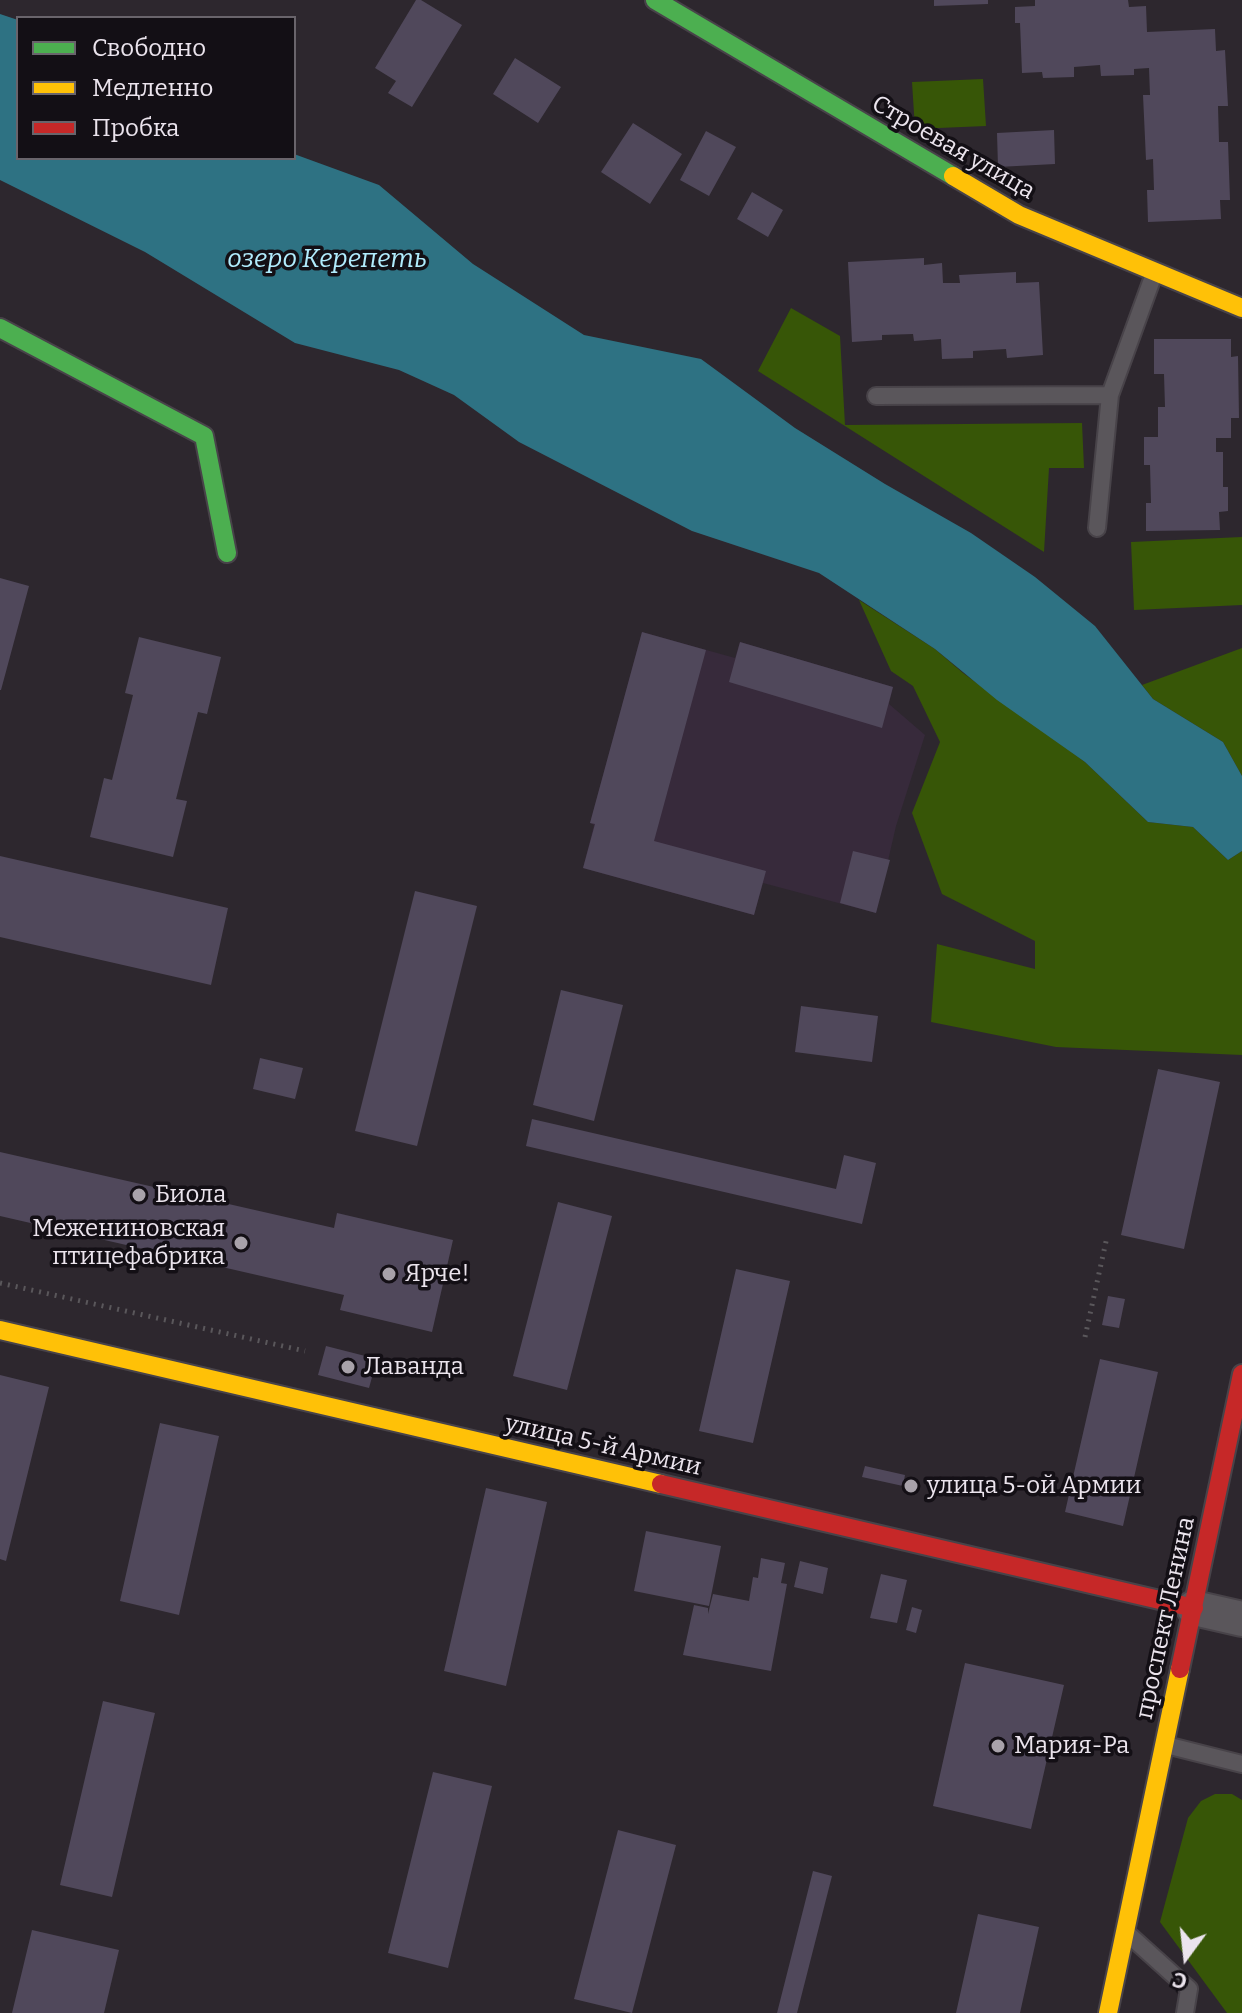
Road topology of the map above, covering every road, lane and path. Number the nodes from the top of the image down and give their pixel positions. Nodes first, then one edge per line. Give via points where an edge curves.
1 (655, 0) edge
2 (1155, 271) junction
3 (1242, 308) edge
4 (0, 328) edge
5 (1110, 395) junction
6 (876, 396) dead end
7 (1097, 528) dead end
8 (227, 553) dead end
9 (1107, 1237) dead end
10 (0, 1283) edge
11 (0, 1330) edge
12 (1085, 1337) dead end
13 (305, 1351) dead end
14 (1242, 1374) edge
15 (1194, 1608) junction
16 (1242, 1619) edge
17 (1164, 1744) junction
18 (1242, 1764) edge
19 (1124, 1929) junction
20 (1108, 2013) edge
21 (1185, 2013) edge

1 - 2 main road, Строевая улица via 1019,215
2 - 3 main road, Строевая улица
2 - 5 lane
4 - 8 main road via 204,436
5 - 6 lane
5 - 7 lane
9 - 12 path
10 - 13 path
11 - 15 main road, улица 5-й Армии
14 - 15 main road, проспект Ленина
15 - 16 street
15 - 17 main road, проспект Ленина
17 - 18 lane
17 - 19 main road, проспект Ленина
19 - 20 main road, проспект Ленина
19 - 21 lane via 1189,1989

